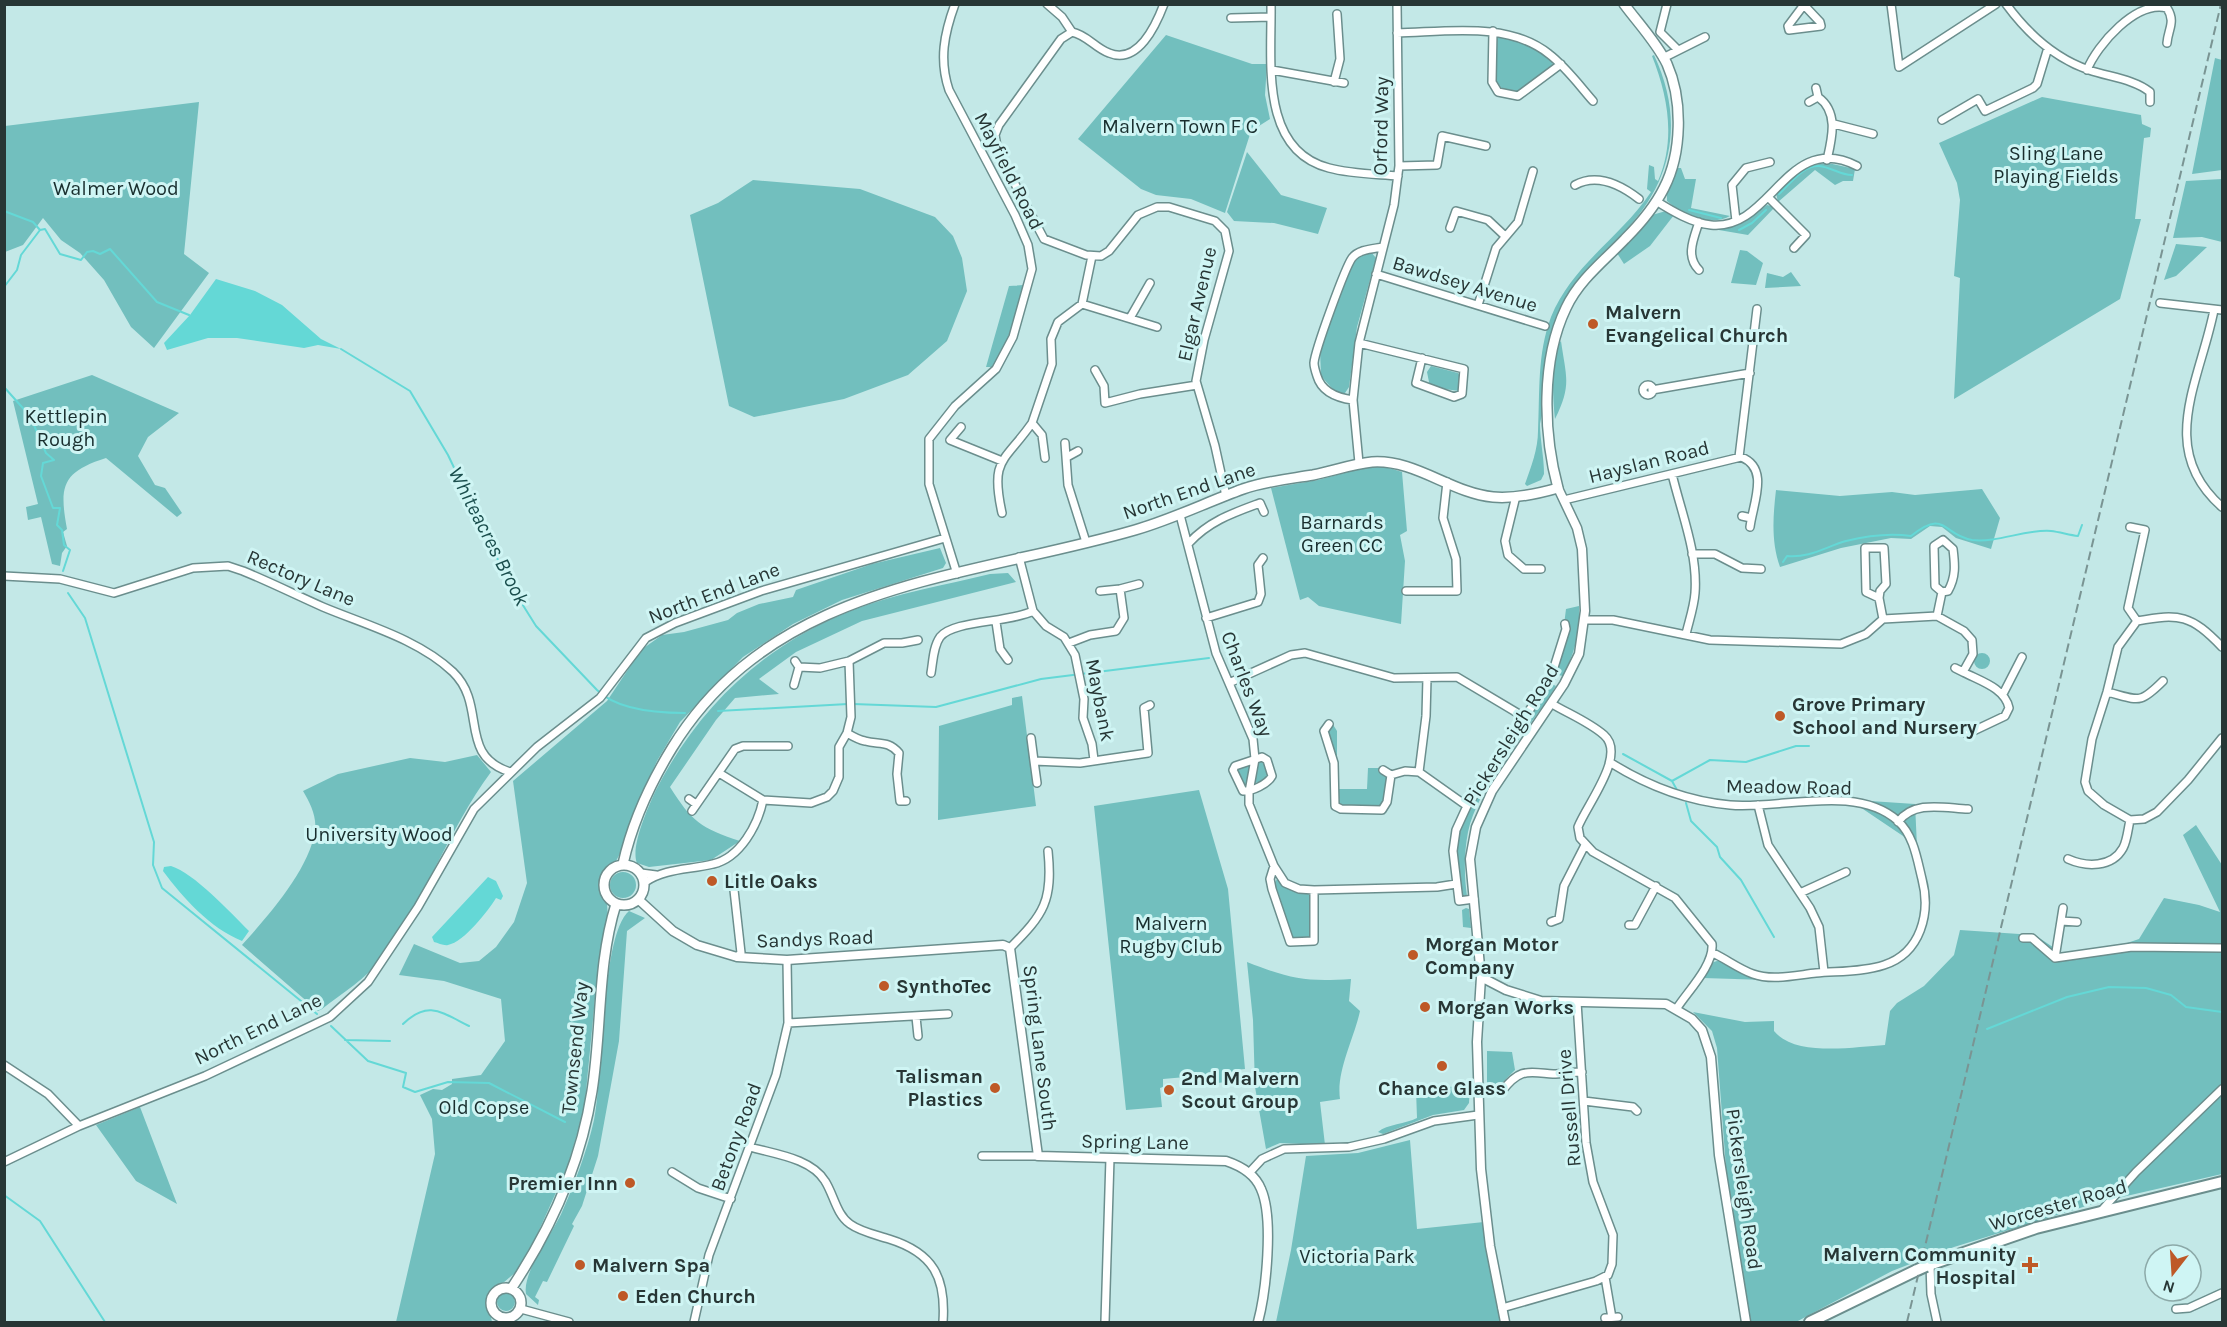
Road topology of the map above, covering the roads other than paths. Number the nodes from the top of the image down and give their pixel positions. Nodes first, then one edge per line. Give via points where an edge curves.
1 (956, 4) edge
2 (1047, 4) edge
3 (1164, 4) edge
4 (1271, 4) edge
5 (1397, 4) edge
6 (1624, 4) edge
7 (1667, 4) edge
8 (1892, 4) edge
9 (1996, 4) edge
10 (2006, 4) edge
11 (1803, 5) edge
12 (2169, 6) edge
13 (1337, 14) dead end
14 (1271, 17) junction
15 (1231, 18) dead end
16 (1072, 32) junction
17 (1493, 32) junction
18 (1397, 33) junction
19 (1705, 37) dead end
20 (2165, 37) dead end
21 (1677, 49) junction
22 (2048, 51) junction
23 (1663, 58) junction
24 (1561, 64) junction
25 (1272, 70) junction
26 (2087, 70) junction
27 (1334, 82) junction
28 (1344, 83) dead end
29 (1816, 88) dead end
30 (1818, 97) junction
31 (1593, 102) dead end
32 (1809, 102) dead end
33 (2150, 102) dead end
34 (1942, 120) dead end
35 (1833, 124) junction
36 (1870, 130) dead end
37 (1486, 146) dead end
38 (1827, 160) junction
39 (1770, 162) dead end
40 (1399, 166) junction
41 (1857, 166) dead end
42 (1533, 171) dead end
43 (1398, 176) junction
44 (1575, 185) dead end
45 (1768, 197) junction
46 (1639, 199) dead end
47 (1656, 201) junction
48 (1736, 221) junction
49 (1699, 222) junction
50 (1450, 228) dead end
51 (1505, 236) junction
52 (1383, 247) junction
53 (1794, 248) dead end
54 (1092, 256) junction
55 (1693, 267) dead end
56 (1376, 274) junction
57 (1157, 291) dead end
58 (2160, 303) dead end
59 (1082, 304) junction
60 (1478, 305) junction
61 (1757, 309) dead end
62 (2214, 310) junction
63 (2223, 310) edge
64 (1130, 318) junction
65 (1545, 326) dead end
66 (1156, 327) dead end
67 (1359, 343) junction
68 (1422, 358) junction
69 (1095, 370) dead end
70 (1750, 373) junction
71 (1197, 386) junction
72 (1652, 390) dead end
73 (1353, 400) junction
74 (1032, 423) junction
75 (961, 428) dead end
76 (1065, 444) dead end
77 (1078, 451) dead end
78 (1740, 457) junction
79 (1067, 458) junction
80 (1045, 459) dead end
81 (1002, 461) junction
82 (1359, 464) junction
83 (1672, 474) junction
84 (1447, 482) junction
85 (1558, 488) junction
86 (1226, 496) junction
87 (1516, 496) junction
88 (1564, 500) junction
89 (2223, 507) edge
90 (1264, 512) dead end
91 (1002, 513) dead end
92 (1180, 515) junction
93 (1742, 516) dead end
94 (1751, 518) junction
95 (1750, 527) dead end
96 (2130, 527) dead end
97 (945, 537) junction
98 (1086, 542) junction
99 (1189, 543) junction
100 (1692, 554) junction
101 (1019, 557) junction
102 (1263, 558) dead end
103 (1541, 569) dead end
104 (1761, 569) dead end
105 (957, 574) junction
106 (4, 576) edge
107 (1138, 584) dead end
108 (1120, 589) junction
109 (1100, 591) dead end
110 (1406, 591) dead end
111 (1457, 591) junction
112 (1942, 592) junction
113 (1879, 598) junction
114 (1457, 600) dead end
115 (1033, 611) junction
116 (1937, 616) junction
117 (1206, 618) junction
118 (1883, 619) junction
119 (1585, 620) junction
120 (2137, 621) junction
121 (996, 622) junction
122 (1565, 624) dead end
123 (1686, 634) junction
124 (918, 640) dead end
125 (1069, 643) junction
126 (2223, 646) edge
127 (1000, 649) junction
128 (992, 655) dead end
129 (2022, 657) dead end
130 (1008, 660) dead end
131 (849, 661) junction
132 (1955, 668) dead end
133 (1963, 672) junction
134 (931, 674) dead end
135 (1551, 677) junction
136 (1427, 678) junction
137 (2163, 681) dead end
138 (1229, 683) junction
139 (1564, 684) junction
140 (794, 686) dead end
141 (2107, 692) junction
142 (2003, 694) junction
143 (1552, 704) junction
144 (1134, 708) dead end
145 (1524, 717) junction
146 (1329, 724) dead end
147 (847, 733) junction
148 (1966, 734) dead end
149 (779, 735) dead end
150 (1031, 738) dead end
151 (2223, 738) edge
152 (778, 745) junction
153 (788, 746) dead end
154 (1148, 753) junction
155 (1254, 759) junction
156 (1094, 760) junction
157 (1034, 761) junction
158 (1152, 762) dead end
159 (1611, 763) junction
160 (495, 767) junction
161 (1383, 770) dead end
162 (510, 772) junction
163 (1419, 772) junction
164 (719, 773) junction
165 (1391, 775) junction
166 (500, 783) junction
167 (1037, 783) dead end
168 (1249, 792) junction
169 (689, 799) dead end
170 (763, 800) junction
171 (900, 801) dead end
172 (696, 804) junction
173 (1758, 805) junction
174 (1467, 806) junction
175 (1968, 808) dead end
176 (692, 811) dead end
177 (2130, 820) junction
178 (1898, 822) junction
179 (1585, 845) junction
180 (1048, 851) dead end
181 (2068, 859) dead end
182 (623, 864) junction
183 (1274, 866) junction
184 (1846, 872) dead end
185 (643, 878) junction
186 (1456, 884) junction
187 (1656, 886) junction
188 (734, 890) dead end
189 (1314, 890) junction
190 (1800, 893) junction
191 (1474, 899) junction
192 (639, 900) junction
193 (616, 904) junction
194 (2062, 908) dead end
195 (1559, 921) dead end
196 (2061, 921) junction
197 (2077, 922) dead end
198 (1634, 927) dead end
199 (2023, 938) dead end
200 (1010, 948) junction
201 (2223, 948) edge
202 (1713, 953) junction
203 (737, 957) junction
204 (2055, 958) junction
205 (787, 960) junction
206 (1824, 972) junction
207 (1481, 977) junction
208 (1577, 1002) junction
209 (1677, 1008) junction
210 (948, 1014) dead end
211 (916, 1017) junction
212 (788, 1023) junction
213 (918, 1036) dead end
214 (4, 1065) edge
215 (1582, 1072) junction
216 (1495, 1089) dead end
217 (2223, 1089) edge
218 (1584, 1101) junction
219 (1636, 1106) dead end
220 (1478, 1115) junction
221 (79, 1126) junction
222 (750, 1147) junction
223 (982, 1156) dead end
224 (1038, 1156) junction
225 (1110, 1158) junction
226 (4, 1162) edge
227 (672, 1172) dead end
228 (1249, 1173) junction
229 (2223, 1182) edge
230 (731, 1199) junction
231 (2102, 1210) junction
232 (1924, 1267) junction
233 (1605, 1277) junction
234 (511, 1289) junction
235 (2223, 1293) edge
236 (1502, 1308) junction
237 (521, 1309) junction
238 (2176, 1309) dead end
239 (1612, 1318) dead end
240 (500, 1320) edge
241 (569, 1323) edge
242 (694, 1323) edge
243 (943, 1323) edge
244 (1106, 1323) edge
245 (1258, 1323) edge
246 (1505, 1323) edge
247 (1746, 1323) edge
248 (1810, 1323) edge
249 (1936, 1323) edge

1 - 97 street, Mayfield Road via 947,31 942,69 949,90 1020,225 1029,245 1032,269 1012,337 996,369 955,406 929,439 929,484
2 - 16 street
3 - 16 street via 1141,45 1131,53 1108,53
4 - 14 street
5 - 18 street, Orford Way
6 - 23 main road, Pickersleigh Road
7 - 21 street via 1659,32
8 - 9 street via 1899,67
10 - 22 street
11 - 11 street via 1821,26 1789,30 1788,26
12 - 20 street via 2172,28
12 - 26 street via 2154,6 2127,18 2113,31
13 - 27 street via 1340,60
14 - 15 street
14 - 25 street
16 - 54 street via 1061,39 1040,67 995,135 998,152 1044,239
17 - 18 street
17 - 24 street via 1530,43
17 - 24 street via 1492,82 1498,92 1518,96
18 - 40 street, Orford Way
19 - 21 street
21 - 23 street
22 - 26 street
22 - 34 street via 2033,88 1985,111 1978,99
23 - 47 main road, Pickersleigh Road via 1676,88 1677,138 1669,174
24 - 31 street
25 - 27 street
25 - 43 street via 1280,123 1284,134 1301,153 1327,168
26 - 33 street via 2153,89
27 - 28 street
29 - 30 street
30 - 32 street
30 - 35 street via 1826,103
35 - 36 street
35 - 38 street
37 - 40 street via 1442,136 1437,165
38 - 41 street
38 - 45 street via 1806,163 1793,170
39 - 48 street via 1746,168 1732,185
40 - 43 street, Orford Way
42 - 51 street via 1518,222
43 - 52 street, Orford Way
44 - 46 street via 1581,181 1604,181
45 - 48 street
45 - 53 street via 1806,235
47 - 49 street
47 - 85 main road, Pickersleigh Road via 1584,279 1566,308 1550,366 1548,410
48 - 49 street via 1721,225
49 - 55 street via 1691,248
50 - 51 street via 1456,211 1488,220
51 - 60 street via 1496,248
52 - 56 street, Orford Way
52 - 73 street via 1367,249 1352,258 1314,363 1325,390 1336,398
54 - 59 street
54 - 71 street, Elgar Avenue via 1109,251 1138,215 1158,207 1215,220 1221,225 1229,239 1229,251 1204,340
56 - 60 street, Bawdsey Avenue
56 - 67 street, Orford Way
57 - 64 street via 1149,286
58 - 62 street
59 - 64 street
59 - 74 street via 1058,322 1051,339 1052,364
60 - 65 street, Bawdsey Avenue
61 - 70 street
62 - 63 street
62 - 89 street via 2188,409 2186,444 2194,476
64 - 66 street
67 - 68 street
67 - 73 street, Orford Way
68 - 68 street via 1464,369 1462,394 1454,397 1416,383
69 - 71 street via 1104,386 1105,403 1140,393
70 - 72 street
70 - 78 street
71 - 86 street, Elgar Avenue
73 - 82 street, Orford Way
74 - 80 street via 1042,435
74 - 81 street
75 - 81 street via 951,440
76 - 79 street
77 - 79 street
78 - 83 street, Hayslan Road
78 - 94 street via 1753,462 1758,475
79 - 98 street via 1068,485
81 - 91 street via 997,478
82 - 84 main road, North End Lane via 1387,462
82 - 86 main road, North End Lane via 1264,483
83 - 88 street, Hayslan Road
83 - 100 street
84 - 87 main road, North End Lane via 1493,497
84 - 111 street via 1443,518 1456,559
85 - 87 main road, North End Lane
85 - 88 street, Pickersleigh Road
86 - 92 main road, North End Lane
87 - 103 street via 1505,541 1508,555 1524,569
88 - 119 street, Pickersleigh Road via 1582,549
90 - 99 street, North End Lane via 1260,503 1228,515 1203,527
92 - 98 main road, North End Lane
92 - 99 street, Charles Way
93 - 94 street
94 - 95 street
96 - 120 street via 2145,530 2128,608
97 - 105 street
97 - 162 street, North End Lane via 761,591 646,638 602,695
98 - 101 main road, North End Lane
99 - 117 street, Charles Way
100 - 104 street via 1715,554 1742,568
100 - 123 street via 1695,594
101 - 105 main road, North End Lane
101 - 115 street
102 - 117 street, Charles Way via 1254,563 1261,594 1258,602
105 - 182 main road via 862,599 803,625 763,650 728,679 681,733 660,767 645,797
106 - 160 street, Rectory Lane via 60,579 114,593 193,568 228,566 243,571 375,627 451,670 465,685 480,753
107 - 108 street
108 - 109 street
108 - 125 street via 1124,618 1116,631
110 - 111 street
111 - 114 street
112 - 112 street via 1948,591 1954,580 1955,568 1953,549 1943,540 1934,546 1935,586
112 - 116 street
113 - 113 street via 1866,591 1865,548 1884,548 1886,584
113 - 118 street
115 - 121 street
115 - 125 street, Maybank
116 - 118 street
116 - 133 street via 1972,640 1973,654
117 - 138 street, Charles Way
118 - 123 street via 1850,642 1721,641
119 - 123 street via 1613,620
119 - 139 street, Pickersleigh Road via 1579,654
120 - 126 street via 2162,616 2188,618
120 - 141 street via 2118,647
121 - 127 street
121 - 134 street via 948,630 940,638
122 - 135 street
124 - 131 street via 885,643
125 - 156 street, Maybank via 1079,672 1083,718
127 - 128 street
127 - 130 street
129 - 142 street
131 - 140 street via 820,668 797,664
131 - 147 street via 851,705
132 - 133 street
133 - 142 street
135 - 139 street
135 - 145 street
136 - 138 street via 1394,678 1305,653 1291,655
136 - 145 street via 1449,675 1466,680
136 - 163 street
137 - 141 street via 2147,697 2137,699
138 - 155 street, Charles Way via 1253,739
139 - 143 street, Pickersleigh Road
141 - 177 street via 2092,740 2085,782 2088,791 2104,805
142 - 148 street via 2008,712
143 - 159 street via 1603,734 1612,746
143 - 191 street, Pickersleigh Road via 1492,791 1476,827 1470,859
144 - 154 street via 1147,706
145 - 174 street
146 - 165 street via 1320,729 1334,763 1335,806 1341,810 1382,810
147 - 170 street via 839,747 839,777 827,796 811,803
147 - 171 street via 866,742 886,743 899,753
149 - 152 street
150 - 157 street
151 - 177 street via 2157,812 2144,819
152 - 153 street
152 - 164 street via 735,749
154 - 156 street
154 - 158 street
155 - 168 street, Charles Way
155 - 168 street via 1233,770 1243,791
155 - 168 street via 1267,760 1272,776
156 - 157 street via 1067,764
157 - 167 street
159 - 173 street, Meadow Road via 1660,790 1681,796 1731,805
159 - 179 street via 1578,827
160 - 162 street
160 - 166 street, Rectory Lane
161 - 165 street
162 - 166 street, North End Lane
163 - 165 street
163 - 174 street
164 - 170 street
164 - 172 street
166 - 221 street, North End Lane via 474,809 418,907 368,982 330,1017 205,1076
168 - 183 street, Charles Way via 1253,814
169 - 172 street
170 - 185 street via 758,820 745,841 728,857 715,864
172 - 176 street
173 - 178 street, Meadow Road via 1846,801 1876,808
173 - 190 street via 1768,845
174 - 186 street via 1456,830 1453,851
175 - 178 street via 1920,807 1905,812
177 - 181 street via 2124,847 2114,860 2084,867
178 - 206 street, Meadow Road via 1912,841 1925,891 1920,933 1907,951 1885,965
179 - 187 street
179 - 195 street via 1561,894
180 - 200 street, Spring Lane South via 1048,902 1034,925
182 - 185 main road via 633,866
182 - 193 main road via 611,870 604,881 606,895
183 - 189 street, Charles Way via 1285,883
183 - 189 street, Charles Way via 1272,890 1290,942 1314,940
184 - 190 street
185 - 192 main road via 644,892
186 - 189 street, Charles Way
186 - 191 street via 1459,901
187 - 198 street
187 - 202 street via 1676,898 1692,916 1712,944
188 - 203 street via 741,953
190 - 206 street via 1819,927
191 - 207 street, Pickersleigh Road
192 - 193 main road
192 - 203 street, Sandys Road via 673,931 697,945
193 - 234 main road, Townsend Way via 602,970 592,1090 580,1146 548,1227
194 - 196 street
196 - 197 street
196 - 204 street
199 - 204 street via 2032,938
200 - 205 street, Sandys Road via 1003,945
200 - 224 street, Spring Lane South
201 - 204 street via 2132,946
202 - 206 street, Meadow Road via 1759,976
202 - 209 street
203 - 205 street, Sandys Road
205 - 212 street, Betony Road
207 - 208 street, Pickersleigh Road via 1529,998
207 - 220 street
208 - 209 street, Pickersleigh Road via 1652,1002
208 - 215 street, Russell Drive
209 - 247 street, Pickersleigh Road via 1702,1030 1709,1048 1719,1155
210 - 211 street
211 - 212 street
211 - 213 street
212 - 222 street, Betony Road via 771,1095
214 - 221 street via 48,1094
215 - 216 street via 1529,1071 1518,1075 1502,1091
215 - 218 street, Russell Drive
217 - 231 street
218 - 219 street
218 - 233 street, Russell Drive via 1593,1182 1613,1235 1612,1264
220 - 228 street via 1434,1121 1349,1148 1284,1149 1262,1159
220 - 236 street via 1490,1246
221 - 226 street, North End Lane
222 - 230 street, Betony Road
222 - 243 street via 807,1165 825,1181 841,1215 851,1224 904,1243 926,1258 940,1278 945,1301
223 - 224 street, Spring Lane
224 - 225 street, Spring Lane
225 - 228 street, Spring Lane via 1226,1161
225 - 244 street
227 - 230 street via 698,1188
228 - 245 street via 1262,1190 1266,1212 1267,1261
229 - 231 highway, Worcester Road
230 - 242 street, Betony Road via 710,1255
231 - 232 highway, Worcester Road via 1997,1240
232 - 248 highway, Worcester Road
232 - 249 street
233 - 236 street
233 - 239 street, Russell Drive
234 - 237 main road via 520,1296
234 - 240 main road, Townsend Way via 493,1295 492,1308
235 - 238 street
236 - 246 street
237 - 240 main road, Townsend Way via 513,1317
237 - 241 street

